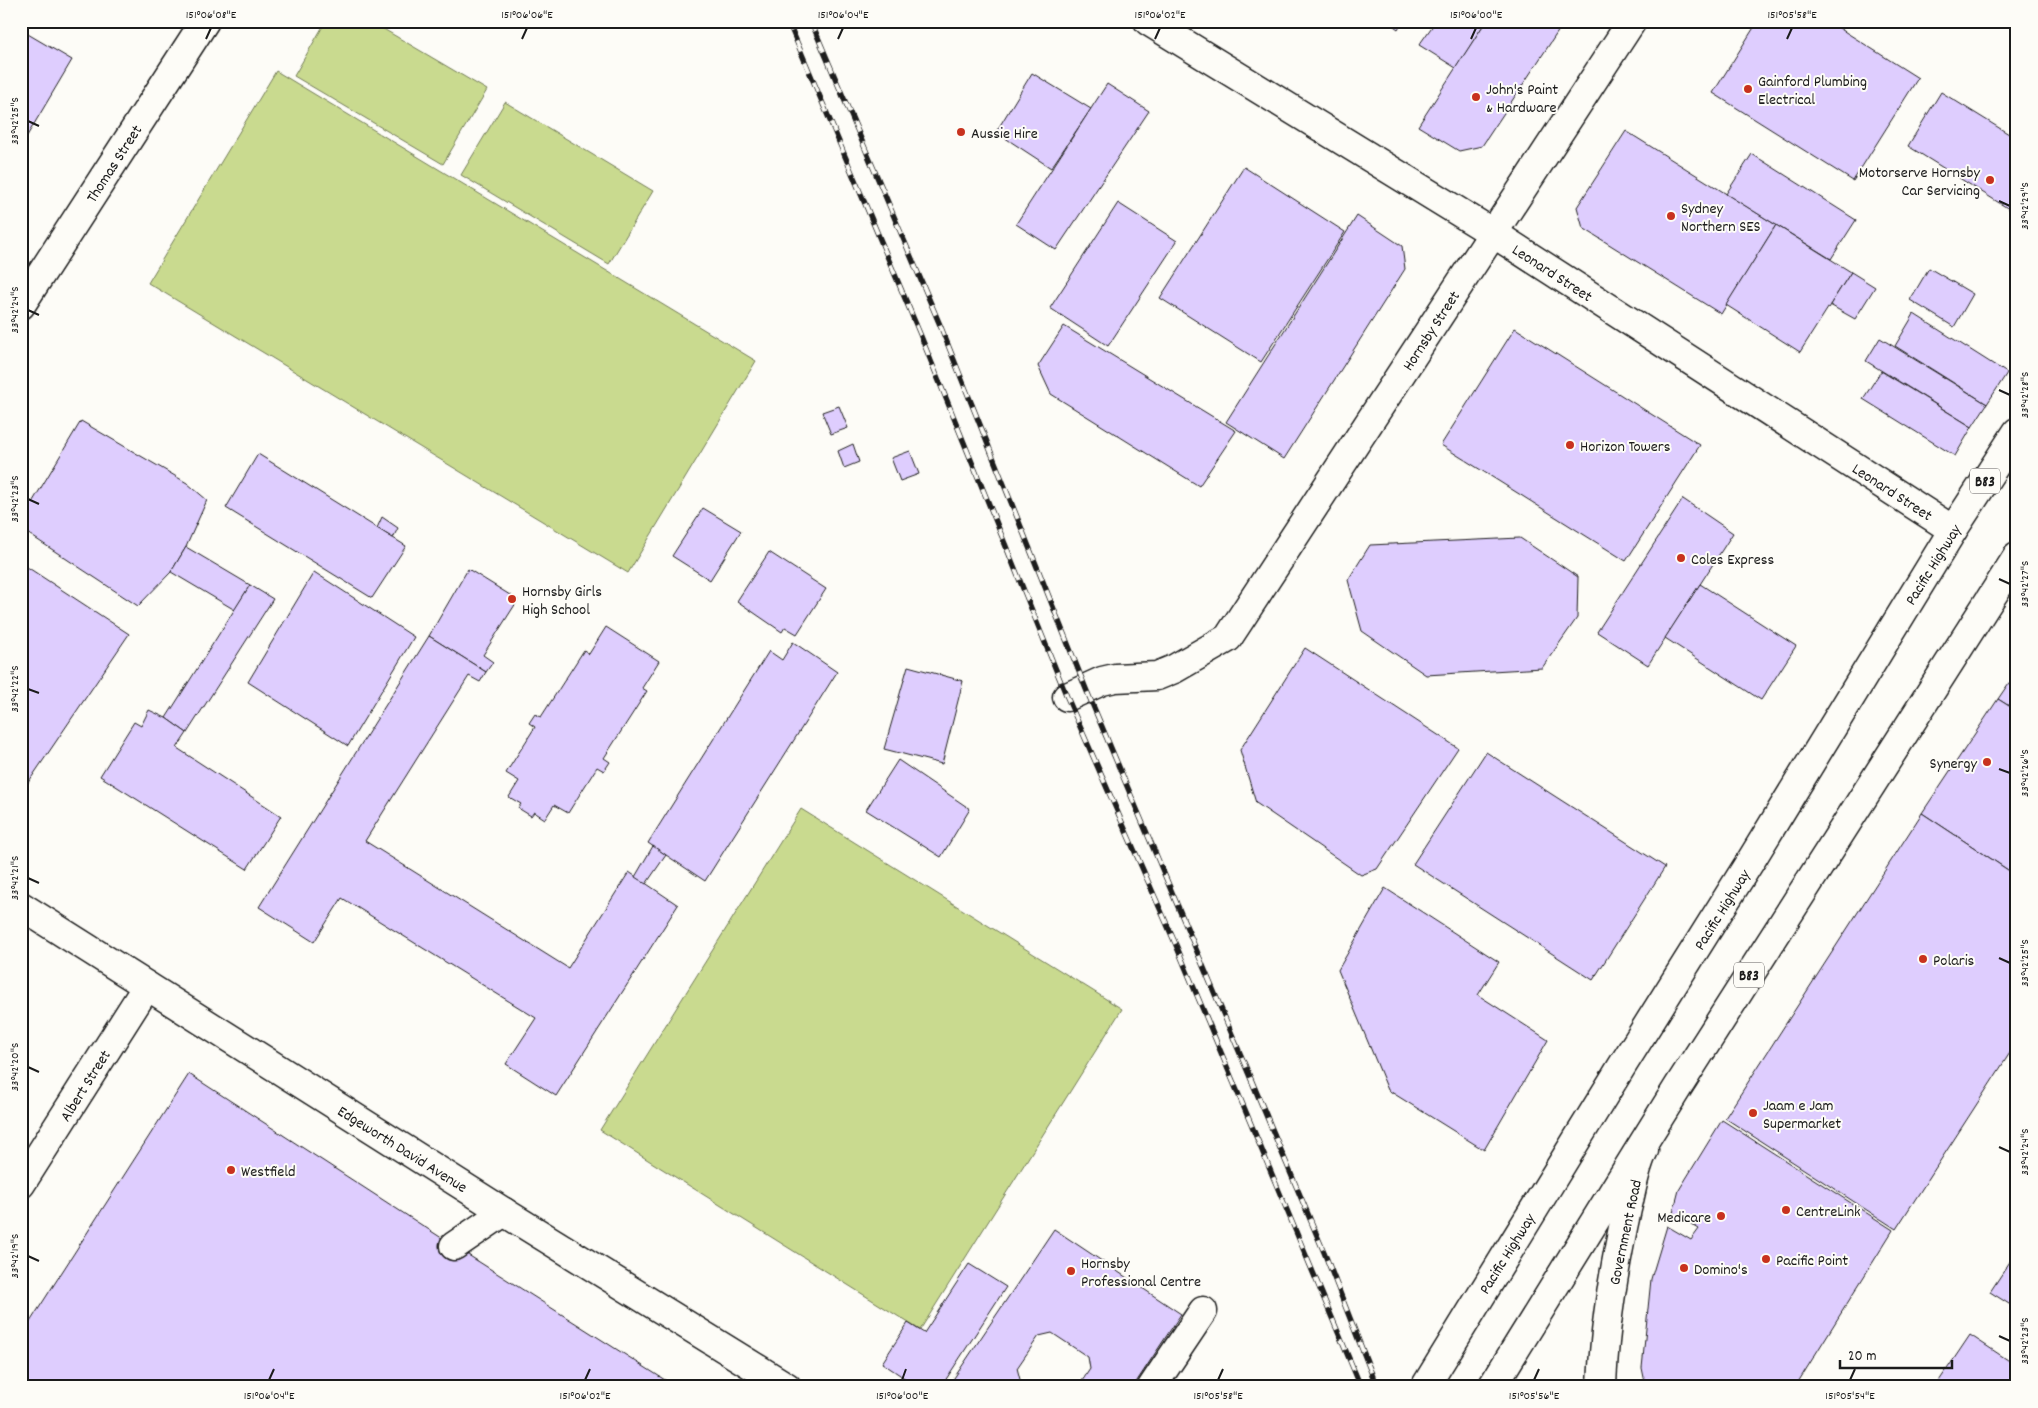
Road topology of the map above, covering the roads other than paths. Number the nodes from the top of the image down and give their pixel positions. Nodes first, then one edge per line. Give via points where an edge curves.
1 (205, 21) edge
2 (1148, 21) edge
3 (1632, 21) edge
4 (1493, 233) junction
5 (21, 304) edge
6 (2017, 432) edge
7 (1953, 530) junction
8 (2017, 557) edge
9 (1067, 697) dead end
10 (21, 906) edge
11 (147, 986) junction
12 (1678, 1087) junction
13 (21, 1184) edge
14 (504, 1212) junction
15 (454, 1246) dead end
16 (1203, 1311) dead end
17 (1430, 1379) edge
18 (787, 1387) edge
19 (1152, 1387) edge
20 (1492, 1387) edge
21 (1602, 1387) edge

1 - 5 main road, Thomas Street
2 - 4 main road, Leonard Street
3 - 4 main road, Hornsby Street
4 - 7 main road, Leonard Street
4 - 9 main road, Hornsby Street via 1228,638 1157,676 1102,681
6 - 7 main road, Pacific Highway / B83
7 - 17 main road, Pacific Highway / B83
8 - 12 main road, B83
10 - 11 main road, Edgeworth David Avenue
11 - 13 main road, Albert Street
11 - 14 main road, Edgeworth David Avenue
12 - 20 main road, B83
12 - 21 main road, Government Road via 1641,1155 1630,1198 1607,1314
14 - 15 main road
14 - 18 main road, Edgeworth David Avenue
16 - 19 main road

